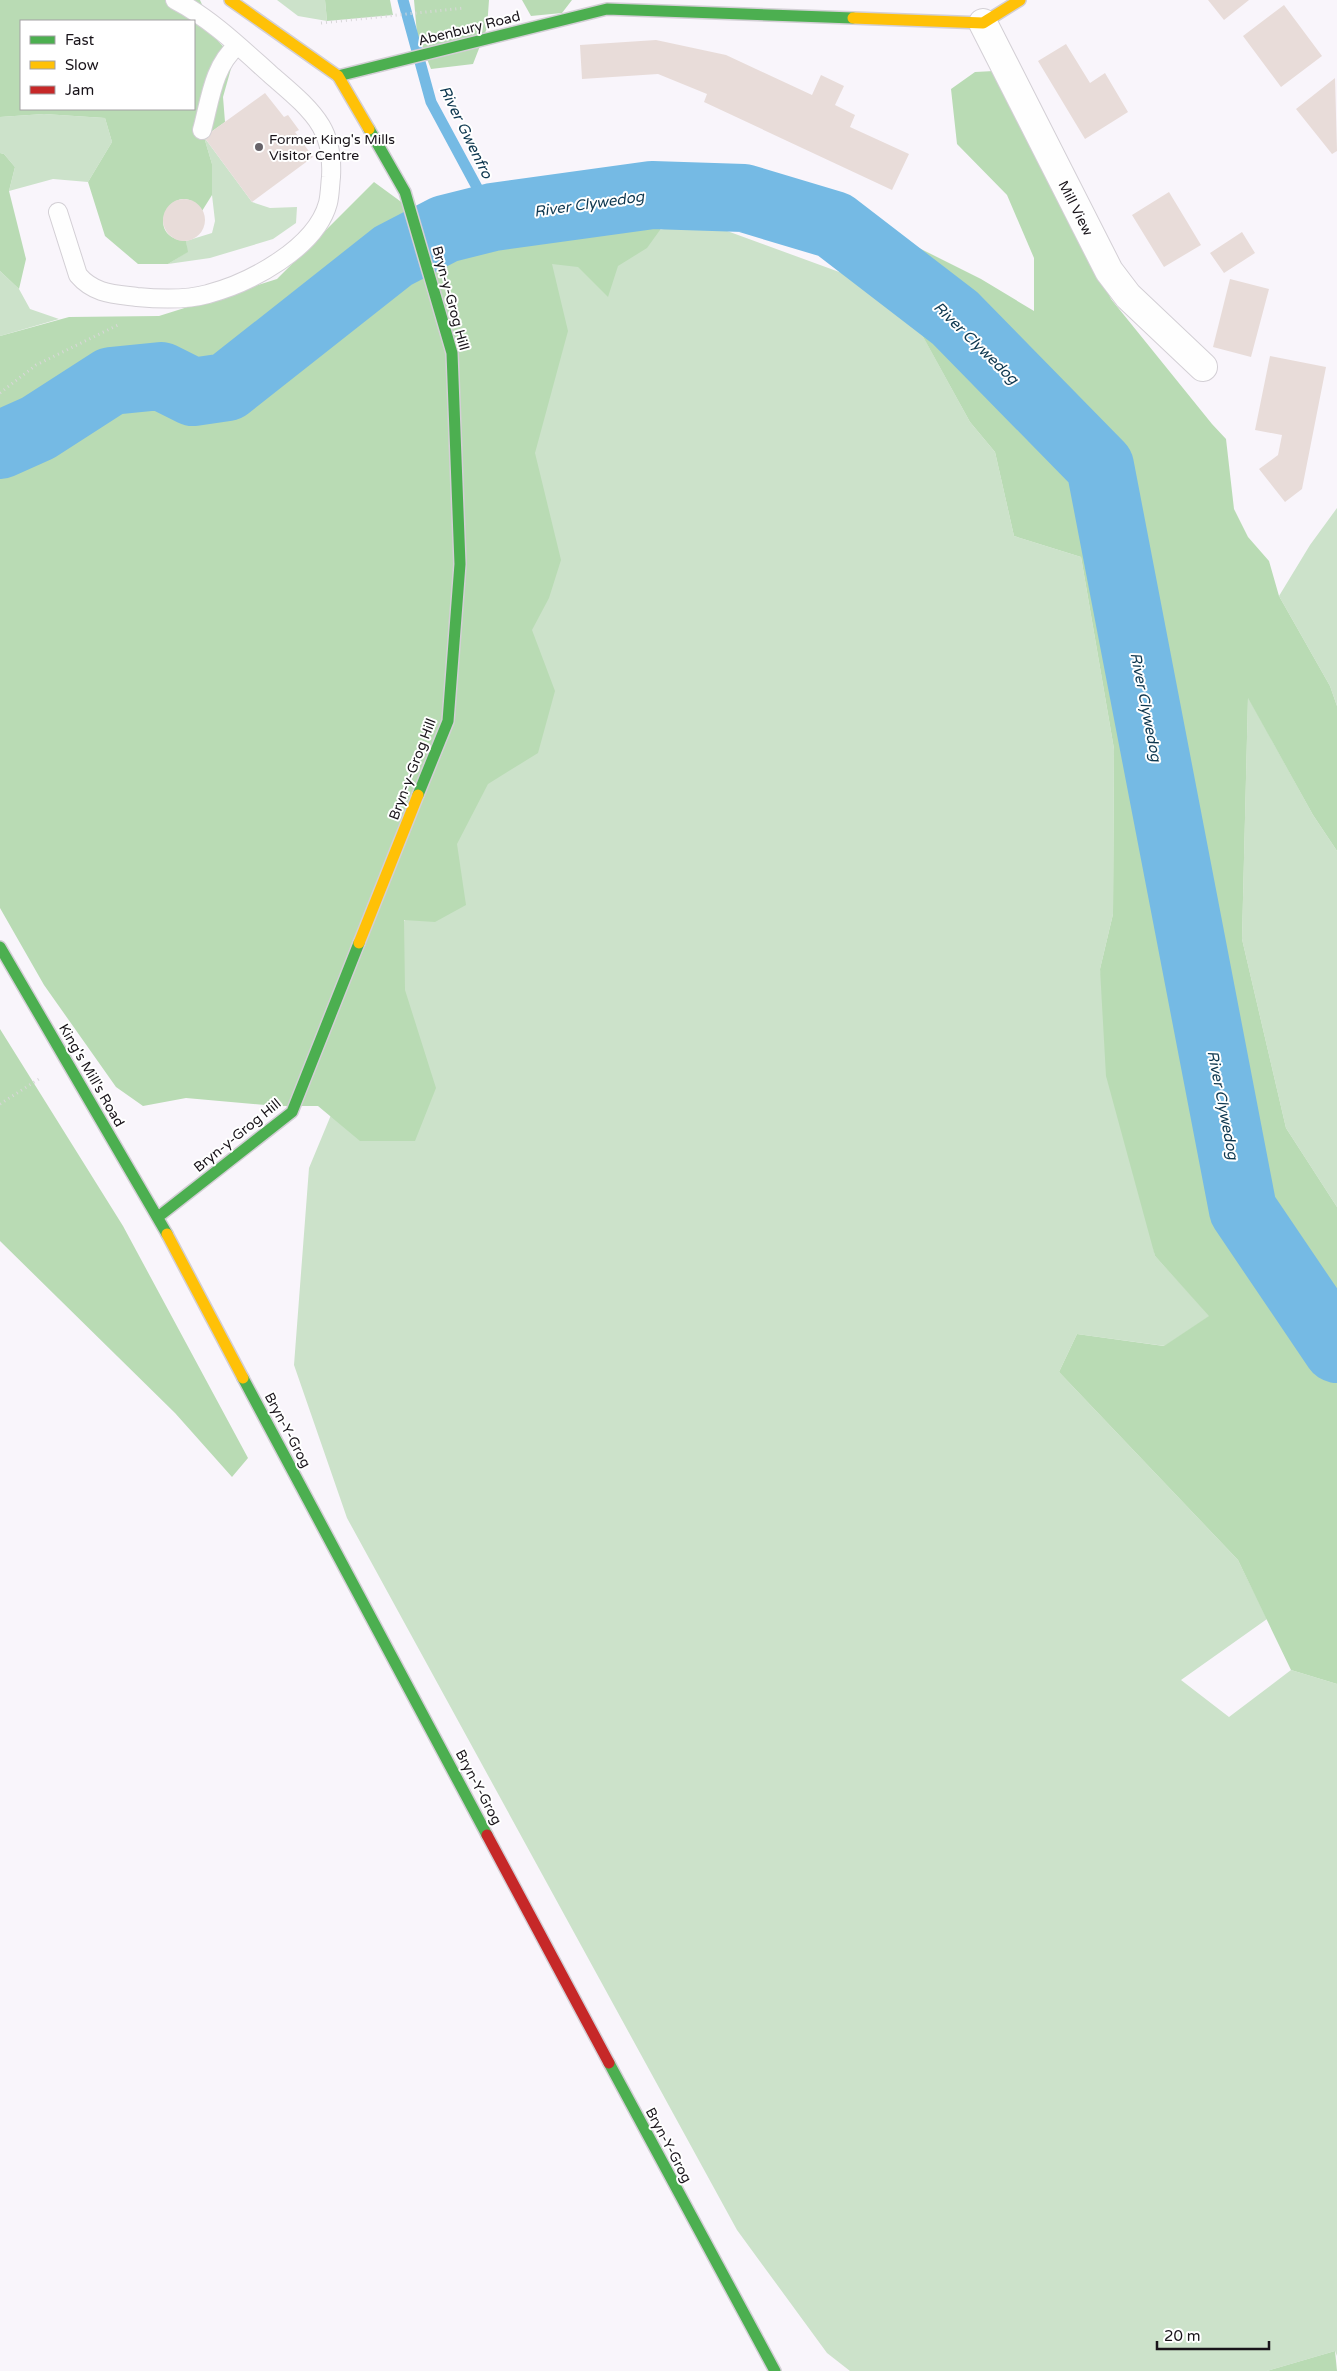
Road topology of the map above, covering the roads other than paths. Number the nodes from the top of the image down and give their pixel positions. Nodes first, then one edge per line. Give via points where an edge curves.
1 (175, 0) edge
2 (230, 0) edge
3 (1020, 0) edge
4 (983, 23) junction
5 (237, 46) junction
6 (338, 76) junction
7 (202, 130) dead end
8 (58, 212) dead end
9 (1203, 367) dead end
10 (0, 948) edge
11 (158, 1217) junction
12 (775, 2371) edge

1 - 5 lane via 192,9
2 - 6 street
3 - 4 street
4 - 6 street, Abenbury Road via 607,9
4 - 9 street, Mill View via 1108,271 1128,296
5 - 7 lane via 218,72
5 - 8 lane via 292,94 320,124 327,139 332,155 328,203 315,230 305,240 259,274 207,295 144,298 103,292 84,282 78,275
6 - 11 street, Bryn-y-Grog Hill via 405,192 452,353 460,564 448,721 292,1112
10 - 11 street, King's Mill's Road
11 - 12 street, Bryn-Y-Grog

